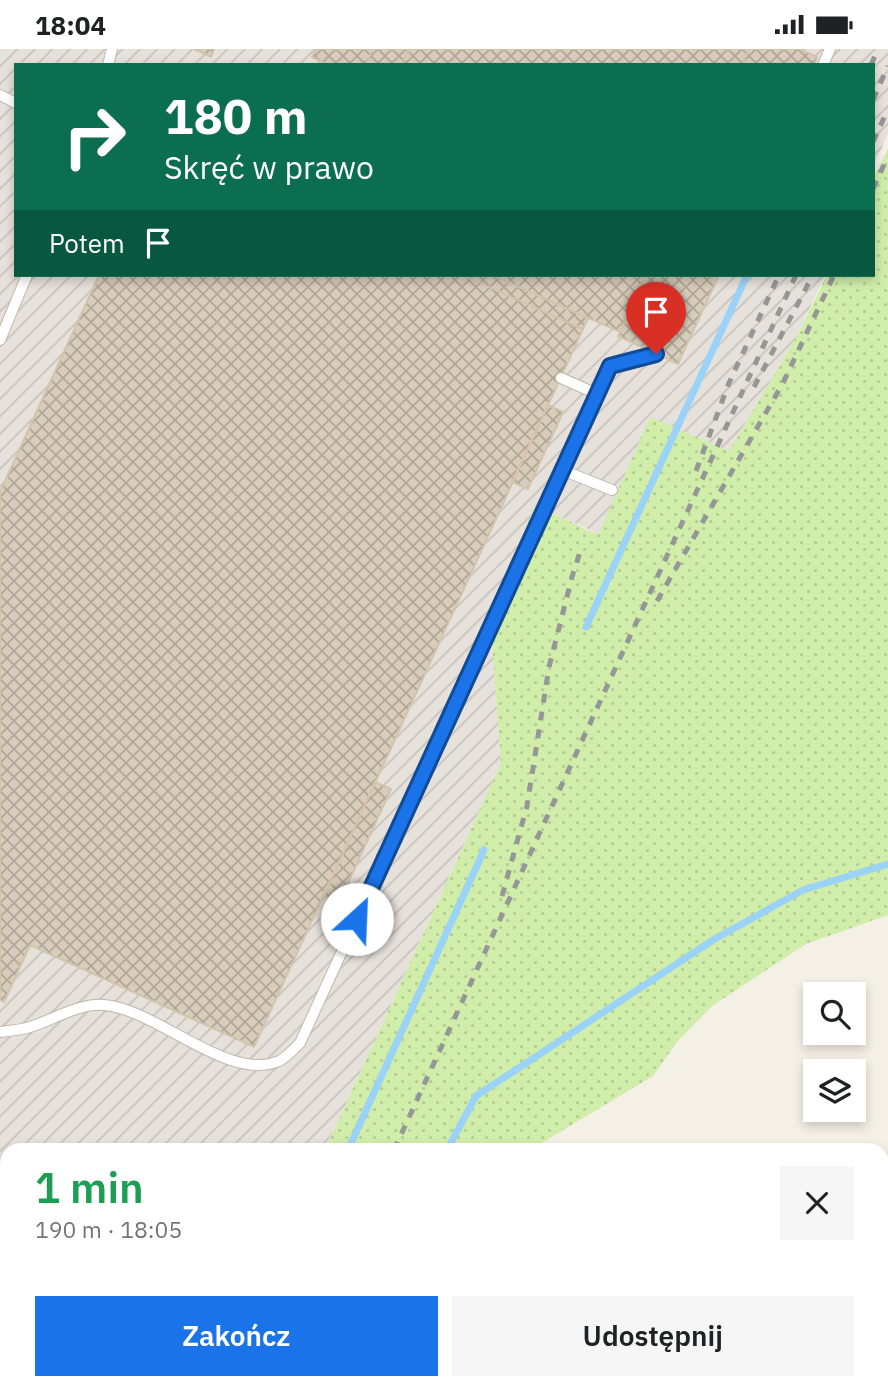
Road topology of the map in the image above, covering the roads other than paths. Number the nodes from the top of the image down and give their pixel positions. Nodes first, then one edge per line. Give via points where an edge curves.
1 (26, 277) edge
2 (0, 339) edge
3 (656, 354) dead end
4 (561, 378) dead end
5 (597, 394) junction
6 (562, 470) junction
7 (612, 490) dead end
8 (0, 1032) edge

1 - 2 lane
3 - 5 lane via 610,366
4 - 5 lane
5 - 6 lane
6 - 7 lane
6 - 8 lane via 300,1043 281,1060 258,1066 233,1061 127,1010 103,1005

